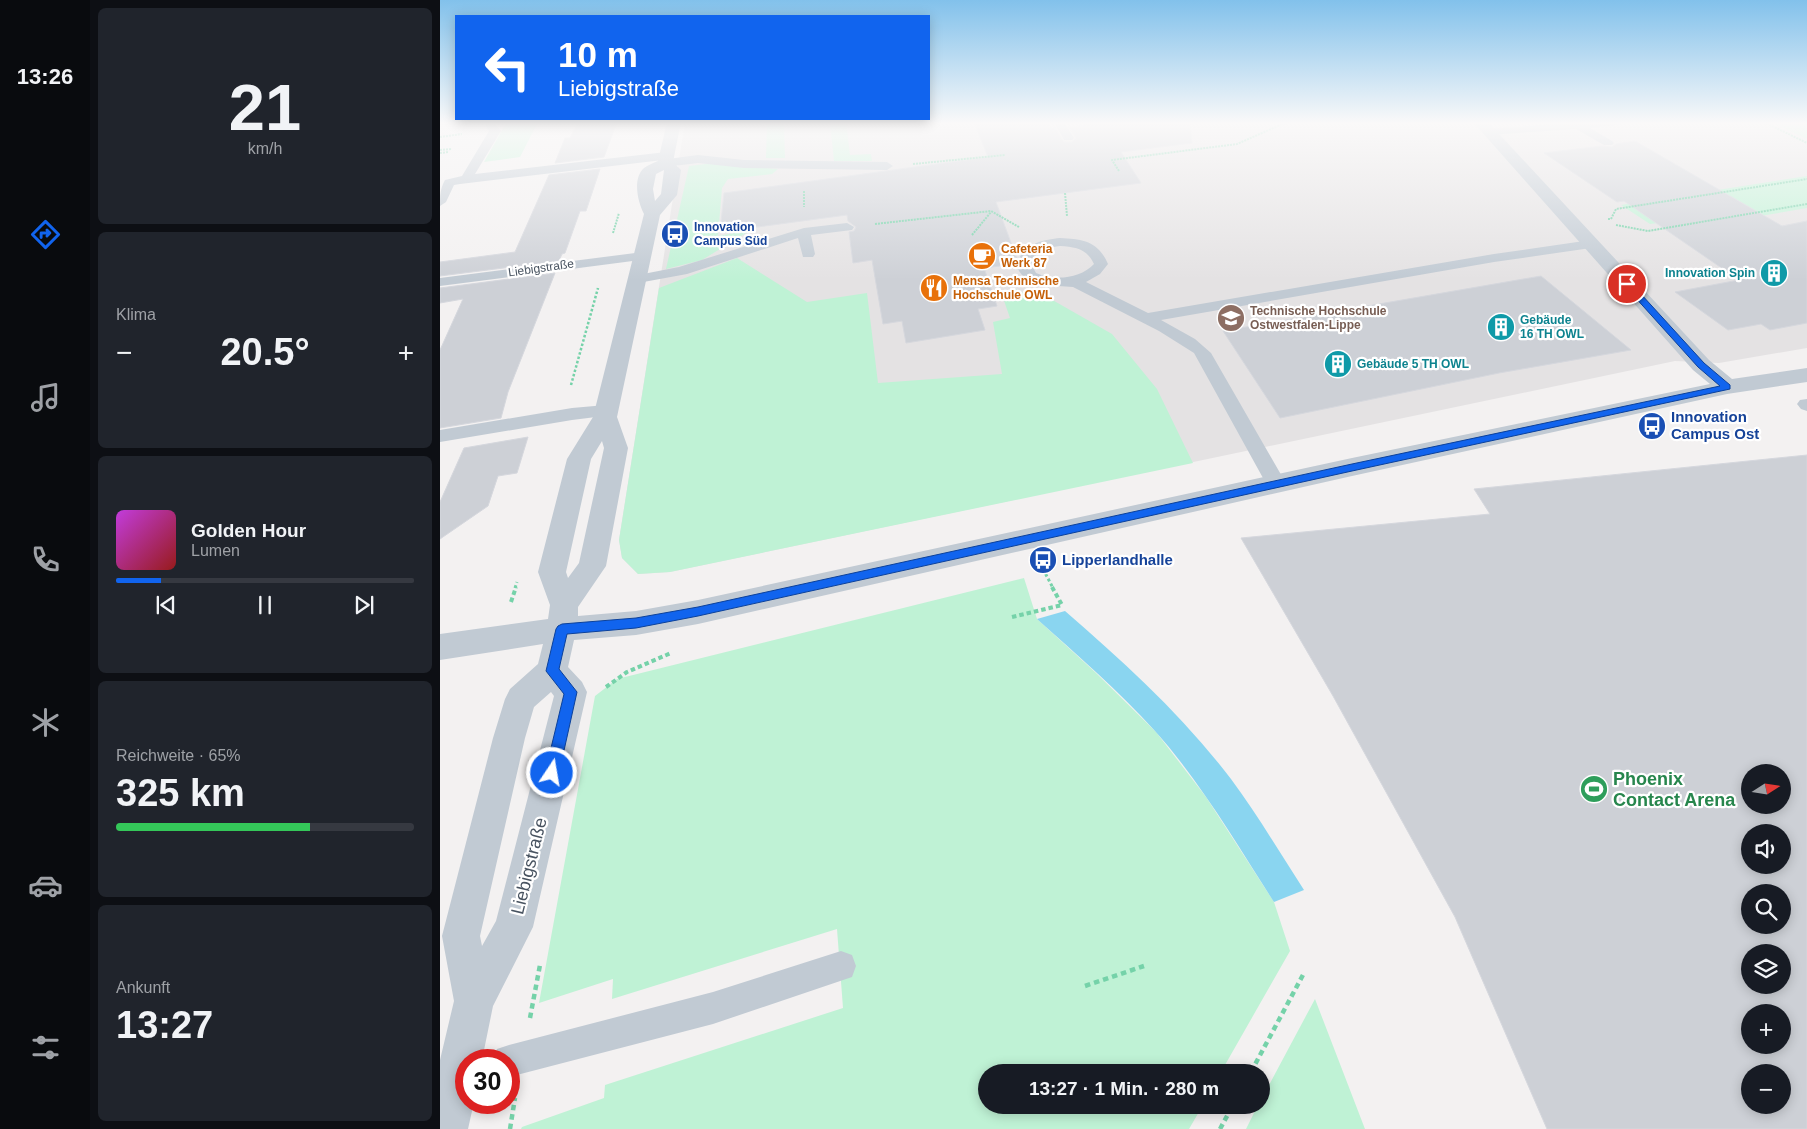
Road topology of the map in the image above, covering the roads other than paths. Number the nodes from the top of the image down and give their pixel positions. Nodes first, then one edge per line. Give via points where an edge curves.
1 (469, 175) edge
2 (502, 175) edge
3 (648, 175) edge
4 (673, 175) edge
5 (805, 175) edge
6 (1527, 175) edge
7 (467, 178) junction
8 (804, 180) dead end
9 (440, 202) edge
10 (652, 214) junction
11 (847, 227) road end
12 (804, 232) junction
13 (1591, 244) junction
14 (808, 254) dead end
15 (643, 256) junction
16 (638, 279) junction
17 (440, 282) edge
18 (1072, 282) junction
19 (1144, 318) junction
20 (1807, 375) edge
21 (1727, 387) junction
22 (606, 414) junction
23 (440, 436) edge
24 (1277, 485) junction
25 (563, 617) junction
26 (440, 647) edge
27 (552, 671) junction
28 (841, 966) dead end
29 (474, 1001) junction
30 (466, 1049) edge
31 (520, 1058) edge
32 (455, 1098) edge
33 (446, 1129) edge

1 - 7 lane
2 - 7 lane
3 - 10 street via 643,195
4 - 10 street via 669,195
5 - 8 lane
6 - 13 street
7 - 9 lane via 449,183
10 - 15 street
11 - 12 lane
12 - 14 lane
12 - 16 lane via 682,271
13 - 19 lane
13 - 21 street via 1701,365
15 - 16 street
15 - 17 lane, Liebigstraße
16 - 22 street
18 - 18 lane via 1086,278 1101,264 1094,249 1070,242 1047,244 1036,248 1024,259 1027,272 1046,281
18 - 19 lane
19 - 24 lane via 1200,350
20 - 21 street
21 - 24 street
22 - 23 lane via 572,414
22 - 25 street via 616,448 594,558
22 - 25 street via 579,460 552,572
24 - 25 street via 698,612 636,623
25 - 26 street
25 - 27 street
27 - 29 street, Liebigstraße via 521,699 461,936
27 - 29 street, Liebigstraße via 571,692 514,927
28 - 31 lane via 714,1008
29 - 30 street, Liebigstraße
32 - 33 street, Liebigstraße

